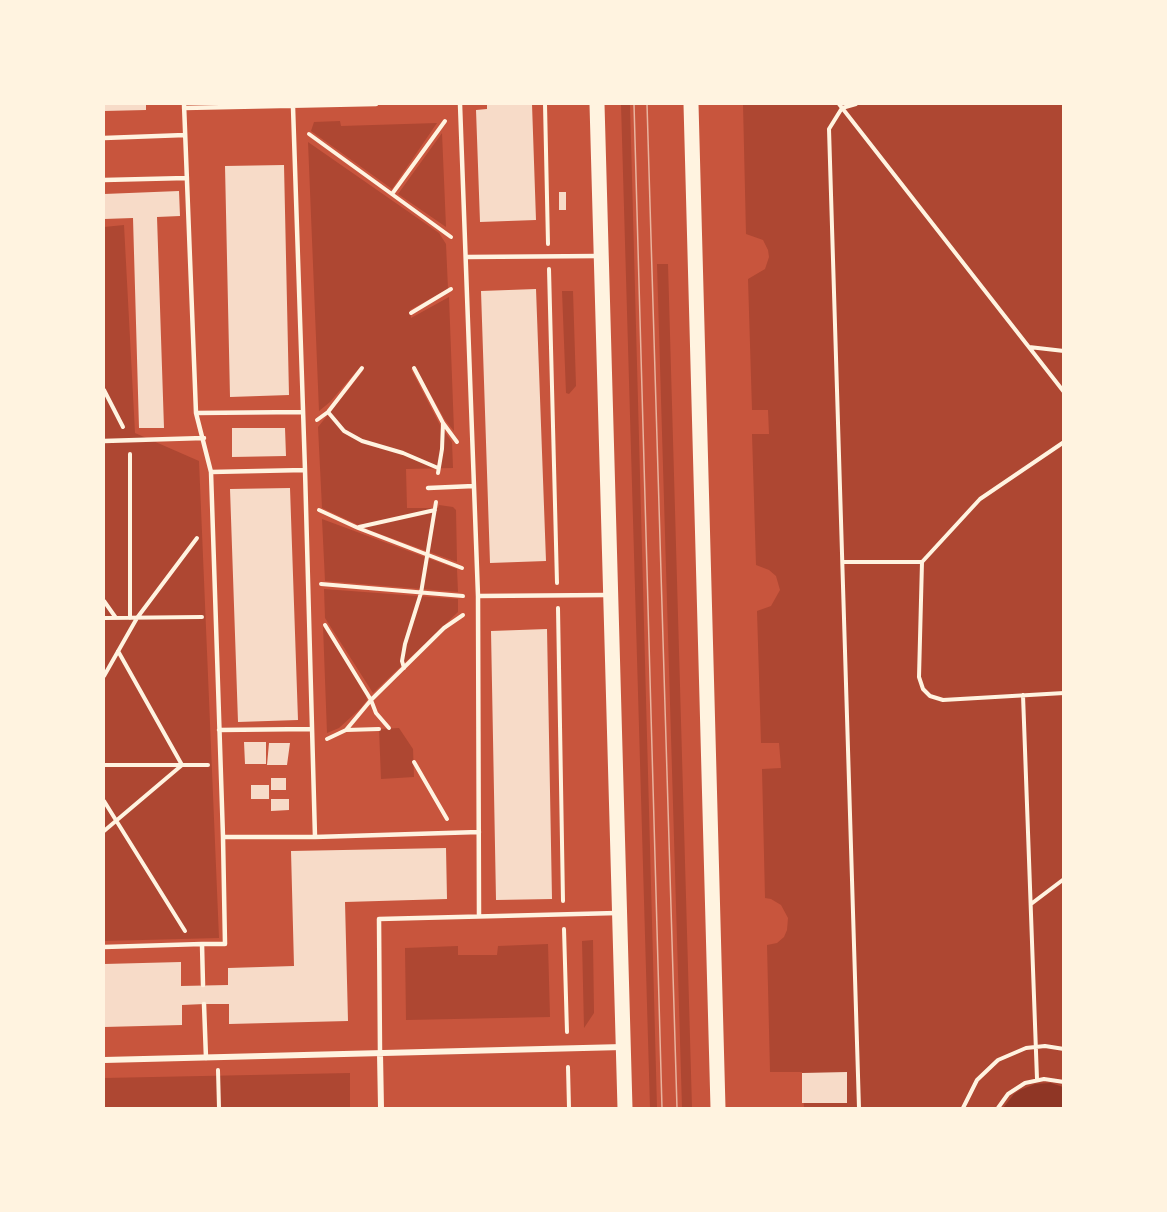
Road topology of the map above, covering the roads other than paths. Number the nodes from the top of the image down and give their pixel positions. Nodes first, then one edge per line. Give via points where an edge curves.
1 (376, 104) edge
2 (460, 104) edge
3 (597, 104) edge
4 (691, 104) edge
5 (184, 106) edge
6 (293, 107) junction
7 (185, 135) junction
8 (104, 138) edge
9 (187, 178) junction
10 (104, 180) edge
11 (601, 255) junction
12 (467, 257) junction
13 (303, 412) junction
14 (196, 413) junction
15 (204, 438) junction
16 (104, 441) edge
17 (305, 470) junction
18 (211, 472) junction
19 (474, 486) junction
20 (428, 488) dead end
21 (478, 596) junction
22 (611, 596) junction
23 (312, 729) junction
24 (219, 730) junction
25 (479, 832) junction
26 (223, 837) junction
27 (315, 837) junction
28 (620, 914) junction
29 (479, 916) junction
30 (202, 944) junction
31 (104, 947) edge
32 (203, 985) dead end
33 (204, 1004) dead end
34 (624, 1047) junction
35 (380, 1053) junction
36 (206, 1058) junction
37 (104, 1060) edge
38 (381, 1108) edge
39 (625, 1108) edge
40 (718, 1108) edge

1 - 6 lane
2 - 12 lane
3 - 11 main road
4 - 40 main road
5 - 6 lane
5 - 7 lane
6 - 13 lane
7 - 8 lane
7 - 9 lane
9 - 10 lane
9 - 14 lane
11 - 12 lane
11 - 22 main road
12 - 19 lane
13 - 14 lane
13 - 17 lane
14 - 15 lane
15 - 16 lane
15 - 18 lane
17 - 18 lane
17 - 23 lane
18 - 24 lane
19 - 20 lane
19 - 21 lane
21 - 22 lane
21 - 25 lane
22 - 28 main road
23 - 24 lane
23 - 27 lane
24 - 26 lane
25 - 27 lane
25 - 29 lane
26 - 27 lane
26 - 30 lane via 225,944
28 - 29 lane
28 - 34 main road
29 - 35 lane via 379,919
30 - 31 lane
30 - 32 lane
33 - 36 lane
34 - 35 street
34 - 39 main road
35 - 36 street
35 - 38 street
36 - 37 street

